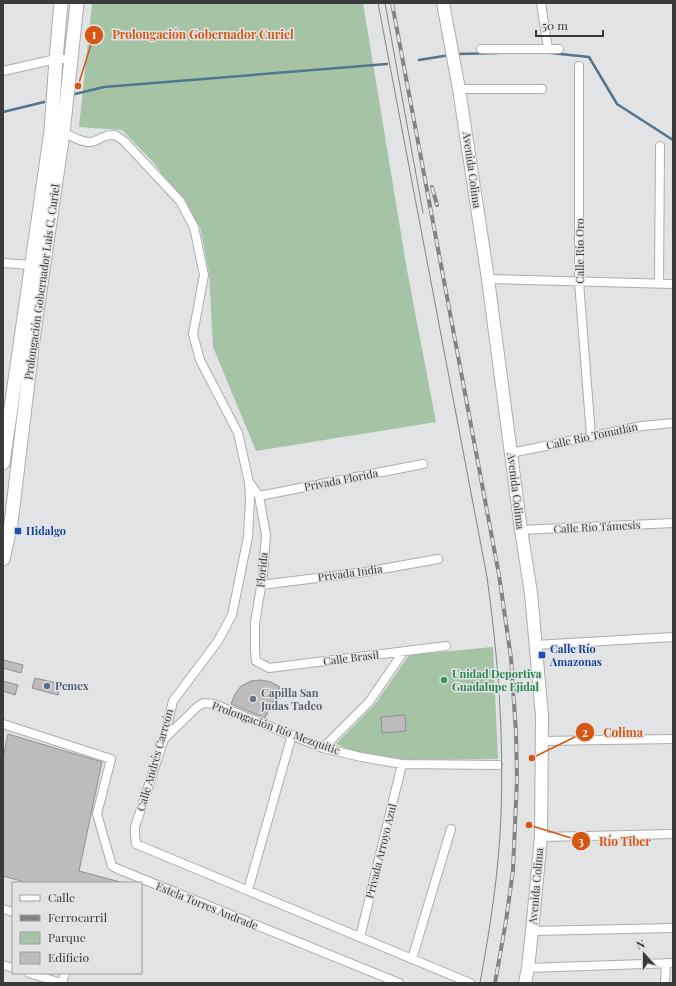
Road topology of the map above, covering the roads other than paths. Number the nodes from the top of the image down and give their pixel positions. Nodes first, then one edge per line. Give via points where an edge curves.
1 (61, 3) edge
2 (77, 3) edge
3 (442, 3) edge
4 (541, 3) edge
5 (481, 49) dead end
6 (548, 49) junction
7 (559, 49) dead end
8 (56, 59) junction
9 (72, 59) junction
10 (579, 66) dead end
11 (3, 71) edge
12 (460, 89) junction
13 (542, 89) dead end
14 (57, 132) junction
15 (660, 146) dead end
16 (3, 263) edge
17 (31, 265) junction
18 (488, 279) junction
19 (579, 282) junction
20 (659, 284) junction
21 (673, 284) edge
22 (673, 423) edge
23 (591, 436) junction
24 (511, 453) junction
25 (3, 463) edge
26 (423, 464) dead end
27 (249, 482) junction
28 (259, 496) junction
29 (7, 523) edge
30 (673, 523) edge
31 (521, 530) junction
32 (438, 559) dead end
33 (3, 560) edge
34 (261, 585) junction
35 (673, 637) edge
36 (535, 645) junction
37 (446, 646) dead end
38 (404, 651) junction
39 (256, 661) joint
40 (3, 724) edge
41 (292, 735) junction
42 (164, 739) junction
43 (673, 739) edge
44 (541, 741) junction
45 (324, 748) junction
46 (402, 764) junction
47 (498, 764) dead end
48 (451, 829) dead end
49 (673, 834) edge
50 (541, 837) junction
51 (248, 890) junction
52 (673, 928) edge
53 (532, 931) junction
54 (360, 937) junction
55 (412, 959) junction
56 (670, 963) edge
57 (528, 968) junction
58 (32, 974) edge
59 (62, 983) edge
60 (399, 983) edge
61 (469, 983) edge
62 (525, 983) edge
63 (665, 983) edge

1 - 8 main road, Prolongación Gobernador Luis C. Curiel
2 - 9 main road, Prolongación Gobernador Luis C. Curiel
3 - 12 street, Avenida Colima
4 - 6 street
5 - 6 street
6 - 7 street
8 - 9 street
8 - 11 street
8 - 14 main road, Prolongación Gobernador Luis C. Curiel
9 - 14 main road, Prolongación Gobernador Luis C. Curiel
10 - 19 street, Calle Río Oro
12 - 13 street
12 - 18 street, Avenida Colima
14 - 17 main road, Prolongación Gobernador Luis C. Curiel
14 - 27 street, Calle Andrés Carreón via 87,142 115,135 124,141 180,201 194,227 204,275 193,334 200,360 238,433
14 - 29 main road, Prolongación Gobernador Luis C. Curiel via 34,332
15 - 20 street
16 - 17 street
17 - 25 main road, Prolongación Gobernador Luis C. Curiel
18 - 19 street
18 - 24 street, Avenida Colima
19 - 20 street
19 - 23 street, Calle Río Oro
20 - 21 street
22 - 23 street, Calle Río Tomatlán
23 - 24 street, Calle Río Tomatlán
24 - 31 street, Avenida Colima
26 - 28 street, Privada Florida
27 - 28 street, Florida
27 - 42 street, Calle Andrés Carreón via 248,537 232,615 218,641 173,701
28 - 34 street, Florida via 266,535
29 - 33 main road, Prolongación Gobernador Luis C. Curiel
30 - 31 street, Calle Río Támesis
31 - 36 street, Avenida Colima via 531,593
32 - 34 street, Privada India via 365,572
34 - 39 street, Florida via 255,623
35 - 36 street
36 - 44 street, Avenida Colima via 542,716
37 - 38 street, Calle Brasil
38 - 39 street, Calle Brasil via 269,668
38 - 45 street via 369,702
40 - 60 street, Estela Torres Andrade via 111,759 98,814 112,866
41 - 42 street, Prolongación Río Mezquitic via 214,704 204,703
41 - 45 street, Prolongación Río Mezquitic
41 - 51 street
42 - 51 street, Calle Andrés Carreón via 135,827 136,844
43 - 44 street
44 - 50 street, Avenida Colima
45 - 46 street, Prolongación Río Mezquitic
46 - 47 street, Prolongación Río Mezquitic
46 - 54 street, Privada Arroyo Azul
48 - 55 street
49 - 50 street
50 - 53 street, Avenida Colima
51 - 54 street, Calle Andrés Carreón
52 - 53 street
53 - 57 street, Avenida Colima
54 - 55 street, Calle Andrés Carreón
55 - 61 street, Calle Andrés Carreón
56 - 57 street
56 - 63 street
57 - 62 street, Avenida Colima
58 - 59 street

